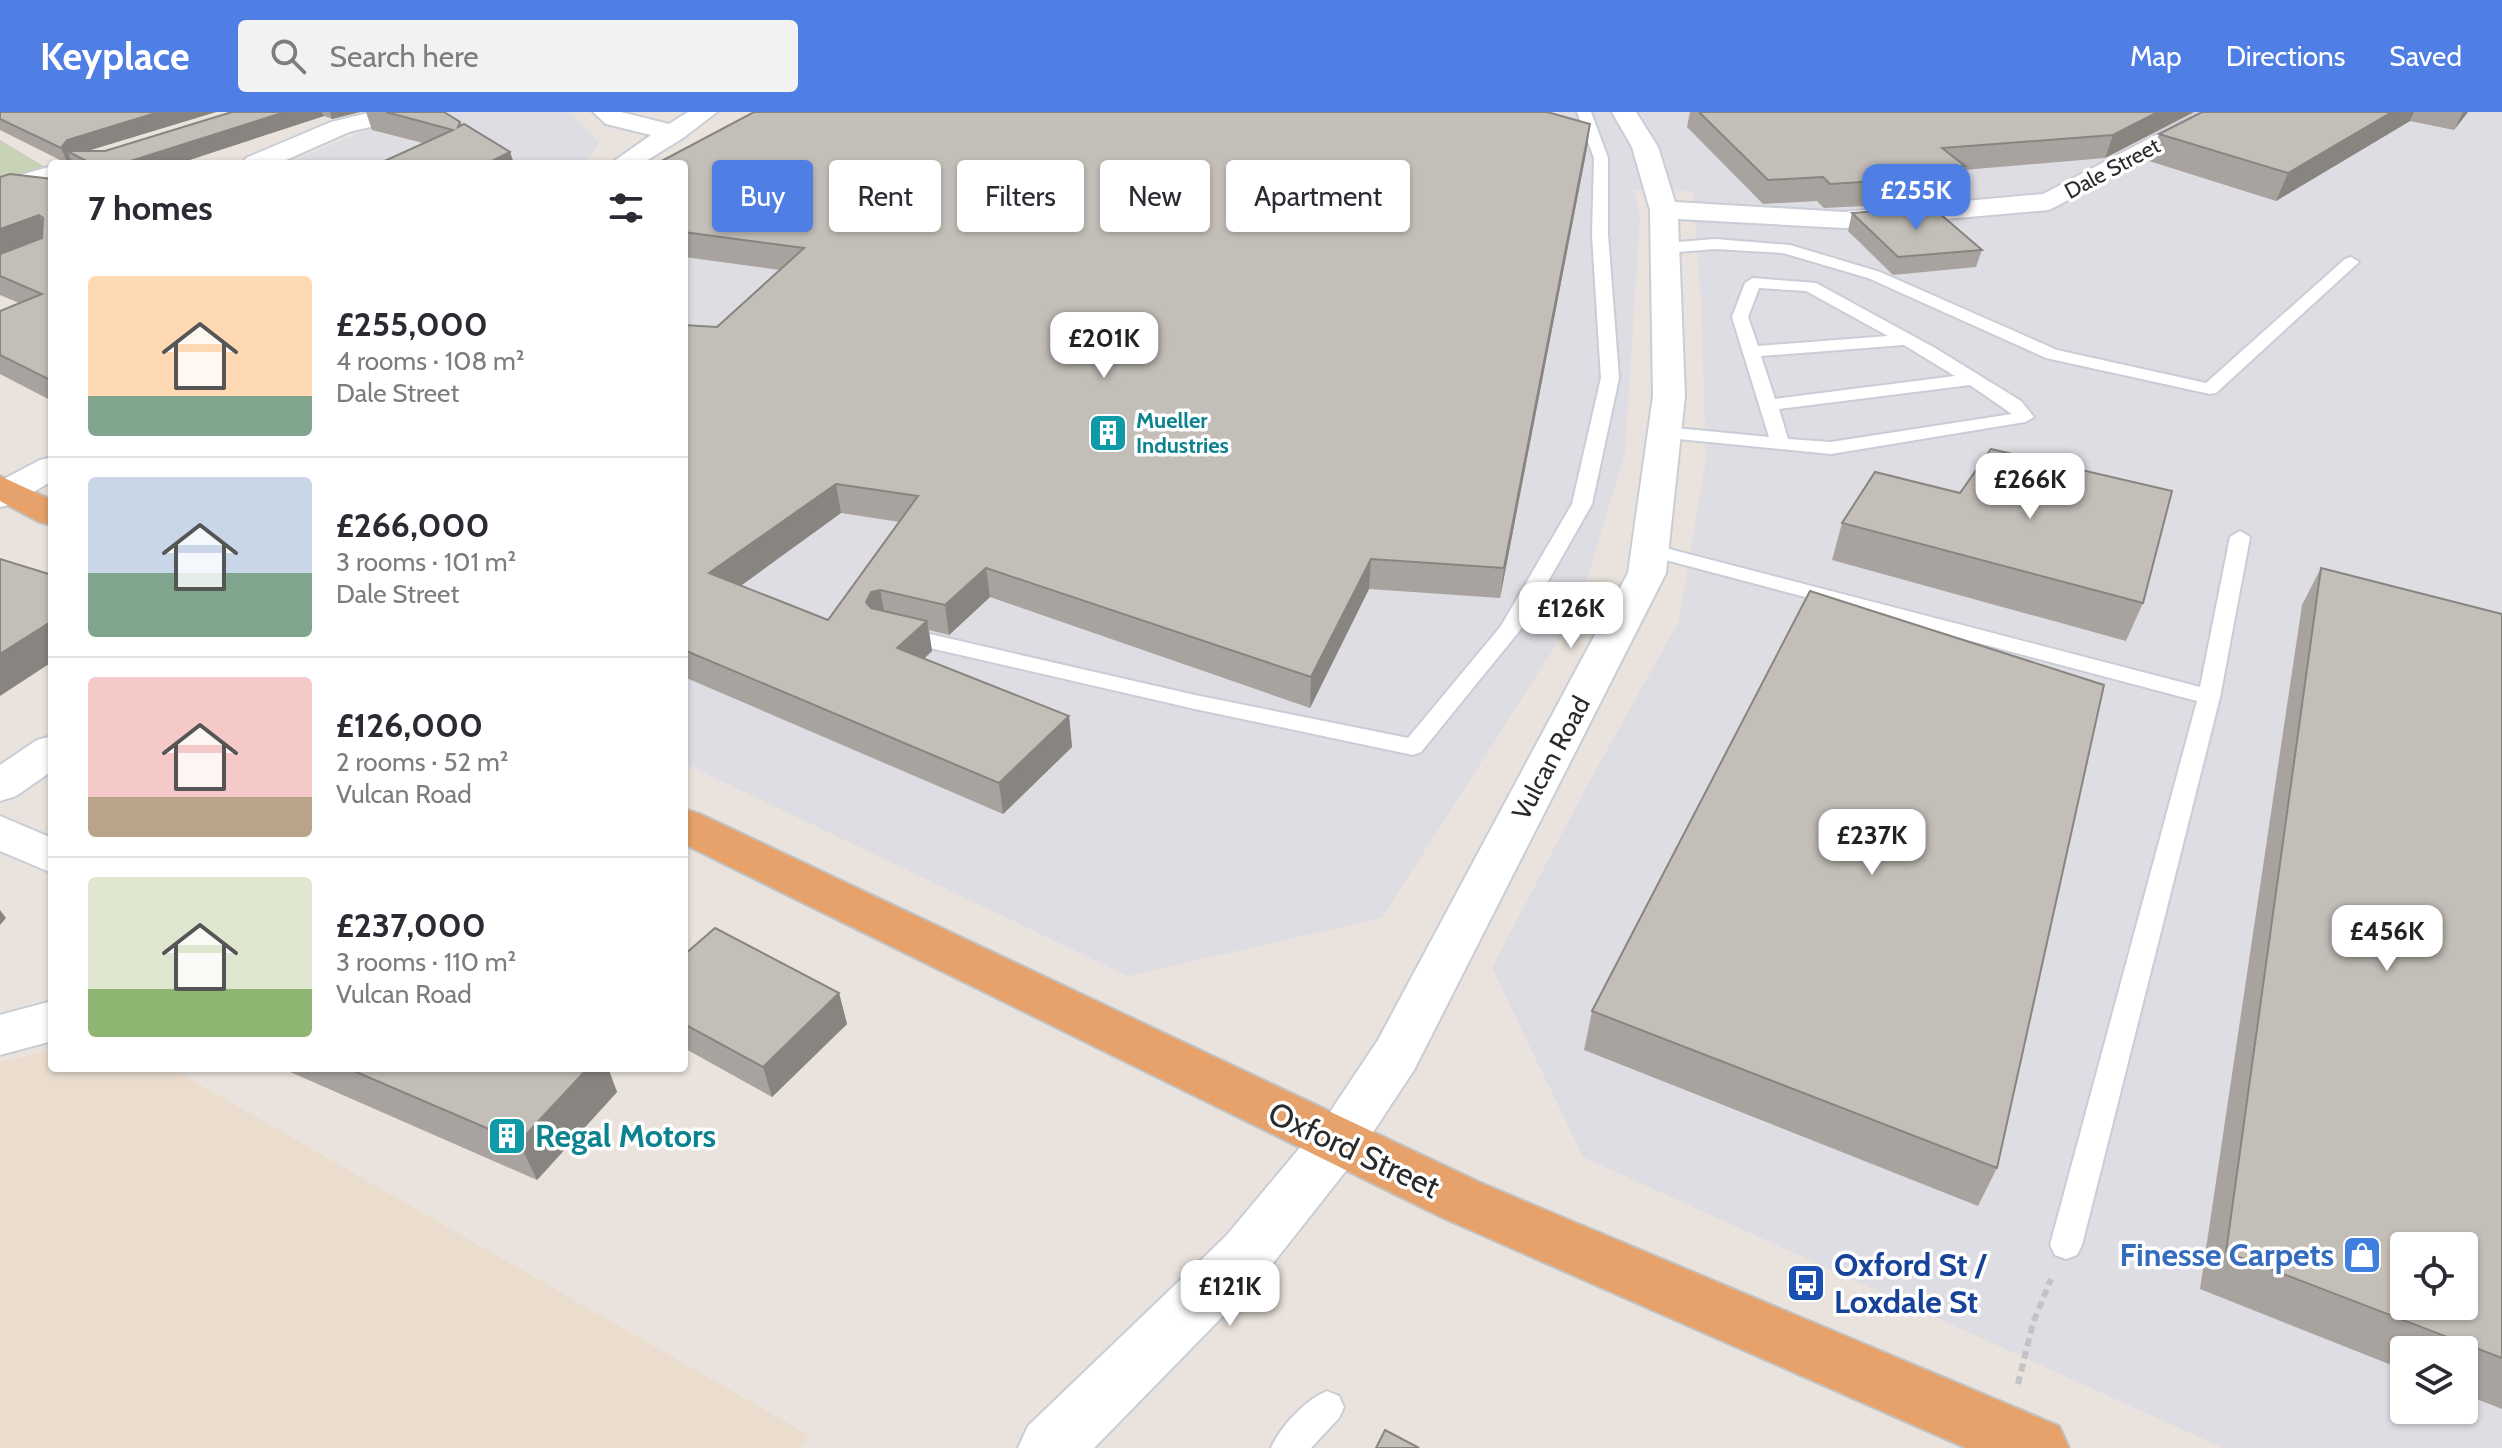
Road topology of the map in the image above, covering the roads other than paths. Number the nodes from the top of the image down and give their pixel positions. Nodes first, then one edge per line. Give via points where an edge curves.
1 (403, 112) edge
2 (605, 112) edge
3 (705, 112) edge
4 (1584, 112) edge
5 (1624, 112) edge
6 (2219, 112) edge
7 (674, 133) junction
8 (264, 160) edge
9 (630, 160) edge
10 (48, 175) edge
11 (0, 190) edge
12 (1665, 229) junction
13 (2351, 262) dead end
14 (1908, 340) junction
15 (1751, 352) junction
16 (1972, 379) junction
17 (1768, 405) junction
18 (1665, 433) junction
19 (1780, 442) junction
20 (48, 469) edge
21 (3, 491) edge
22 (48, 512) edge
23 (2240, 537) dead end
24 (1650, 550) junction
25 (885, 630) edge
26 (2209, 697) junction
27 (48, 753) edge
28 (0, 786) edge
29 (688, 827) edge
30 (0, 832) edge
31 (48, 855) edge
32 (48, 1022) edge
33 (0, 1035) edge
34 (1337, 1142) junction
35 (2066, 1245) road end
36 (1327, 1407) dead end
37 (2021, 1441) edge
38 (1050, 1448) edge
39 (1288, 1448) edge

1 - 8 street via 340,127
2 - 7 street
3 - 7 street
4 - 25 lane via 1601,158 1600,235 1610,378 1582,504 1510,629 1413,747
5 - 12 street, Vulcan Road via 1645,147
6 - 12 street, Dale Street via 2049,202
7 - 9 street
10 - 11 street
12 - 13 lane via 1715,244 1784,248 1874,275 2052,354 2210,389
12 - 18 street, Vulcan Road
14 - 15 lane
14 - 15 lane via 1810,286 1753,283 1740,317
14 - 16 lane
15 - 17 lane
16 - 17 lane
16 - 19 lane via 2025,417 1831,448
17 - 19 lane
18 - 19 lane
18 - 24 street, Vulcan Road
20 - 21 street
21 - 22 highway
23 - 26 lane
24 - 26 lane
24 - 34 street, Vulcan Road via 1647,573 1396,1055
26 - 35 lane
27 - 28 street
29 - 34 highway, Oxford Street
30 - 31 street
32 - 33 street
34 - 37 highway, Oxford Street via 1807,1352
34 - 38 street, Vulcan Road via 1246,1254
36 - 39 lane

